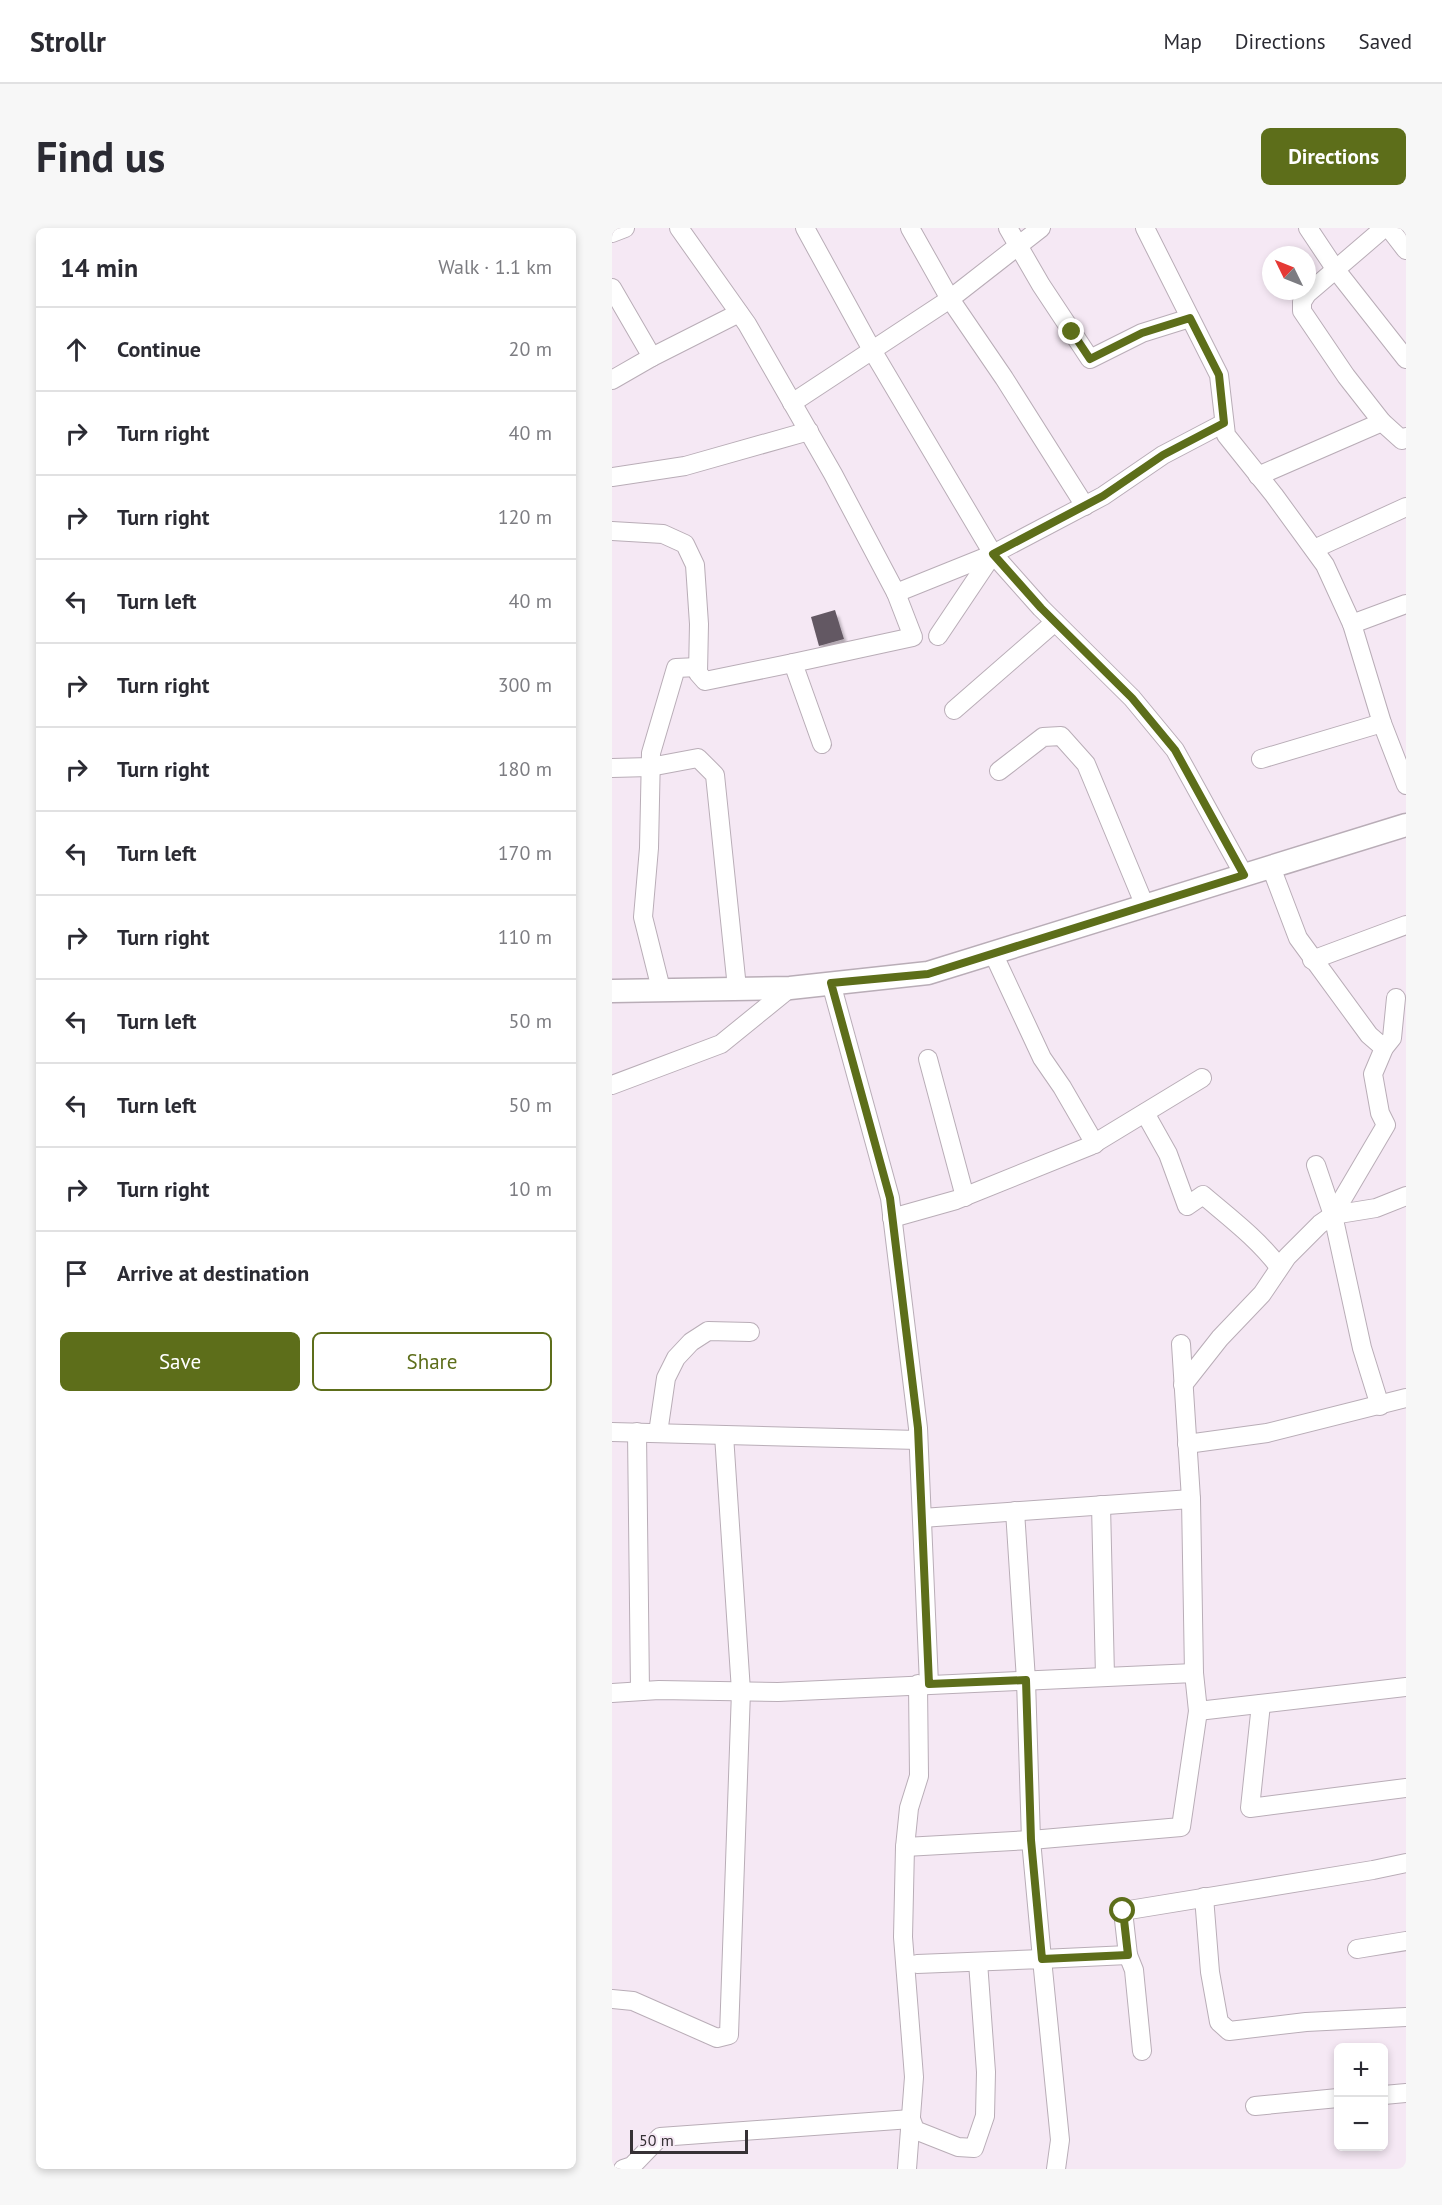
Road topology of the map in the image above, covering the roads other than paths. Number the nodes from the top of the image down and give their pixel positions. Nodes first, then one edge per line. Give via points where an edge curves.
1 (625, 228) edge
2 (679, 228) edge
3 (804, 228) edge
4 (910, 228) edge
5 (1008, 228) edge
6 (1041, 228) edge
7 (1145, 228) edge
8 (1308, 228) edge
9 (1384, 228) edge
10 (1389, 228) edge
11 (612, 233) edge
12 (1018, 244) junction
13 (1406, 250) edge
14 (1336, 270) junction
15 (612, 288) edge
16 (950, 299) junction
17 (739, 313) junction
18 (1190, 318) junction
19 (872, 350) junction
20 (652, 357) junction
21 (1406, 359) edge
22 (612, 381) edge
23 (792, 403) junction
24 (1382, 422) junction
25 (1224, 423) junction
26 (809, 431) junction
27 (1405, 441) edge
28 (1258, 476) junction
29 (612, 477) edge
30 (1085, 506) junction
31 (1406, 507) edge
32 (612, 531) edge
33 (1314, 549) junction
34 (993, 554) junction
35 (896, 592) junction
36 (1406, 604) edge
37 (1055, 622) junction
38 (1352, 624) junction
39 (938, 636) dead end
40 (793, 663) junction
41 (698, 667) junction
42 (954, 710) dead end
43 (1382, 723) junction
44 (822, 744) dead end
45 (1261, 759) dead end
46 (650, 767) junction
47 (612, 768) edge
48 (999, 771) dead end
49 (1406, 785) edge
50 (1406, 825) edge
51 (1271, 867) junction
52 (1244, 875) junction
53 (1145, 906) junction
54 (1406, 925) edge
55 (993, 953) junction
56 (1312, 960) junction
57 (831, 983) junction
58 (737, 988) junction
59 (790, 988) junction
60 (661, 989) junction
61 (612, 991) edge
62 (1396, 998) dead end
63 (1384, 1048) junction
64 (928, 1059) dead end
65 (1202, 1078) dead end
66 (612, 1085) edge
67 (1144, 1113) junction
68 (1095, 1144) junction
69 (1316, 1165) dead end
70 (1406, 1196) edge
71 (965, 1197) junction
72 (1333, 1215) junction
73 (892, 1218) junction
74 (1279, 1267) junction
75 (750, 1332) dead end
76 (1181, 1344) dead end
77 (1183, 1385) junction
78 (1406, 1398) edge
79 (1380, 1406) junction
80 (612, 1432) edge
81 (637, 1432) junction
82 (658, 1433) junction
83 (724, 1435) junction
84 (918, 1440) junction
85 (1187, 1444) junction
86 (1191, 1499) junction
87 (1101, 1505) junction
88 (1016, 1511) junction
89 (922, 1518) junction
90 (1194, 1673) junction
91 (1105, 1676) junction
92 (1026, 1680) junction
93 (924, 1684) junction
94 (1406, 1688) edge
95 (639, 1691) junction
96 (741, 1691) junction
97 (612, 1693) edge
98 (1261, 1704) junction
99 (1198, 1711) junction
100 (1406, 1788) edge
101 (1031, 1840) junction
102 (904, 1847) junction
103 (1406, 1863) edge
104 (1204, 1897) junction
105 (1406, 1941) edge
106 (1357, 1948) dead end
107 (1128, 1955) junction
108 (1042, 1959) junction
109 (978, 1962) junction
110 (917, 1964) dead end
111 (612, 1999) edge
112 (1406, 2017) edge
113 (1142, 2051) dead end
114 (1406, 2093) edge
115 (1388, 2095) edge
116 (1334, 2098) edge
117 (1256, 2106) dead end
118 (910, 2119) junction
119 (623, 2169) edge
120 (907, 2169) edge
121 (1056, 2169) edge

1 - 11 street
2 - 17 street
3 - 19 street
4 - 16 street
5 - 12 street
6 - 12 street
7 - 18 street
8 - 14 street
9 - 14 street
10 - 13 street
12 - 16 street
12 - 18 street via 1090,359 1142,333
14 - 21 street
14 - 24 street via 1307,294 1302,311
15 - 20 street
16 - 19 street
16 - 30 street
17 - 20 street
17 - 23 street
18 - 25 street via 1219,375
19 - 23 street
19 - 34 street
20 - 22 street
23 - 26 street
24 - 27 street
24 - 28 street
25 - 28 street via 1226,435
25 - 30 street via 1163,455
26 - 29 street via 685,466
26 - 35 street
28 - 33 street
30 - 34 street
31 - 33 street
32 - 41 street via 663,534 685,544 695,565
33 - 38 street
34 - 35 street
34 - 37 street
34 - 39 street
35 - 40 street via 913,637
36 - 38 street
37 - 42 street
37 - 52 street via 1132,698 1175,750
38 - 43 street
40 - 41 street via 705,681
40 - 44 street
41 - 46 street via 676,668
43 - 45 street
43 - 49 street
46 - 47 street
46 - 58 street via 698,758 715,775
46 - 60 street via 643,917
48 - 53 street via 1043,737 1061,736 1086,764
50 - 51 street
51 - 52 street
51 - 56 street via 1298,938
52 - 53 street
53 - 55 street
54 - 56 street
55 - 57 street via 928,974
55 - 68 street via 1042,1058
56 - 63 street via 1369,1035
57 - 59 street
57 - 73 street via 890,1198
58 - 59 street
58 - 60 street
59 - 66 street via 721,1044
60 - 61 street
62 - 63 street via 1392,1038
63 - 72 street via 1373,1074 1386,1125
64 - 71 street
65 - 67 street
67 - 68 street
67 - 74 street via 1168,1154 1187,1206 1203,1196
68 - 71 street
69 - 72 street
70 - 72 street via 1376,1208
71 - 73 street
72 - 74 street
72 - 79 street via 1362,1348
73 - 84 street
74 - 77 street via 1262,1294
75 - 82 street via 708,1331 676,1358 666,1378
76 - 77 street
77 - 85 street
78 - 79 street
79 - 85 street via 1267,1433
80 - 81 street
81 - 82 street
81 - 95 street
82 - 83 street
83 - 84 street
83 - 96 street
84 - 89 street
85 - 86 street
86 - 87 street
86 - 90 street
87 - 88 street
87 - 91 street
88 - 89 street
88 - 92 street
89 - 93 street
90 - 91 street
90 - 99 street
91 - 92 street
92 - 93 street
92 - 101 street
93 - 96 street
93 - 102 street via 919,1776 909,1808
94 - 98 street
95 - 96 street
95 - 97 street
96 - 111 street via 729,2035 717,2038 633,2001
98 - 99 street
98 - 100 street via 1250,1808
99 - 101 street via 1180,1827
101 - 102 street
101 - 108 street
102 - 118 street via 903,1937 914,2077
103 - 104 street
104 - 107 street via 1123,1911
104 - 112 street via 1219,2022 1229,2031
105 - 106 street
107 - 108 street
107 - 113 street via 1134,1970
108 - 109 street
108 - 121 street via 1060,2140
109 - 110 street
109 - 118 street via 986,2072 985,2116 974,2148 958,2147 915,2130
114 - 115 street
116 - 117 street
118 - 119 street via 660,2137 632,2166
118 - 120 street

